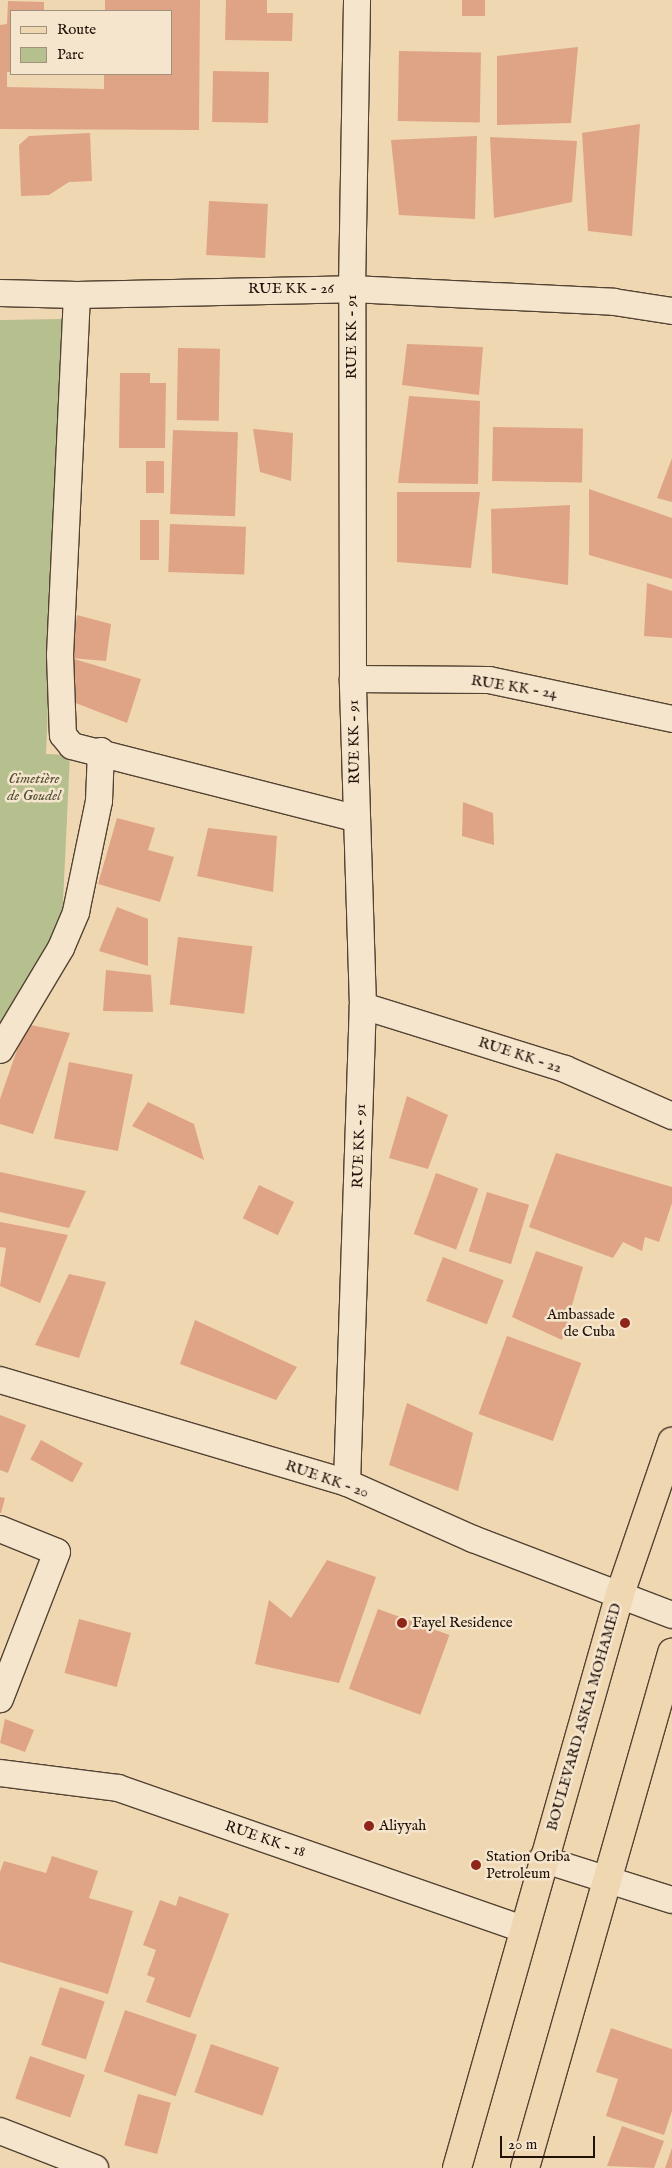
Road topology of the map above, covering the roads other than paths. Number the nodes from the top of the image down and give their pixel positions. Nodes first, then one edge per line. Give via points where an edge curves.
1 (357, 0) edge
2 (352, 289) junction
3 (0, 294) edge
4 (77, 295) junction
5 (672, 311) edge
6 (353, 679) junction
7 (672, 719) edge
8 (101, 751) junction
9 (355, 818) junction
10 (363, 1006) junction
11 (0, 1050) edge
12 (672, 1116) edge
13 (0, 1380) edge
14 (672, 1442) edge
15 (347, 1483) junction
16 (0, 1529) edge
17 (620, 1594) junction
18 (672, 1615) edge
19 (672, 1653) edge
20 (0, 1699) edge
21 (0, 1773) edge
22 (542, 1859) junction
23 (606, 1879) junction
24 (672, 1900) edge
25 (524, 1929) junction
26 (0, 2131) edge
27 (95, 2168) edge
28 (457, 2168) edge
29 (525, 2168) edge

1 - 2 street, RUE KK - 91
2 - 4 street, RUE KK - 26
2 - 5 street, RUE KK - 26 via 614,302
2 - 6 street, RUE KK - 91
3 - 4 street, RUE KK - 26
4 - 8 street via 60,655 61,707 66,740 72,746
6 - 7 street, RUE KK - 24 via 489,680
6 - 9 street, RUE KK - 91
8 - 9 street
8 - 11 street via 99,801 76,912 61,948
9 - 10 street, RUE KK - 91
10 - 12 street, RUE KK - 22 via 564,1069
10 - 15 street, RUE KK - 91
13 - 15 street, RUE KK - 20
14 - 17 main road, BOULEVARD ASKIA MOHAMED
15 - 17 street, RUE KK - 20 via 473,1539
16 - 20 street via 53,1549 57,1556
17 - 18 street, RUE KK - 20
17 - 22 main road, BOULEVARD ASKIA MOHAMED
19 - 23 main road
21 - 25 street, RUE KK - 18 via 118,1788
22 - 23 street
22 - 25 main road, BOULEVARD ASKIA MOHAMED
23 - 24 street
23 - 29 main road
25 - 28 main road, BOULEVARD ASKIA MOHAMED
26 - 27 street

